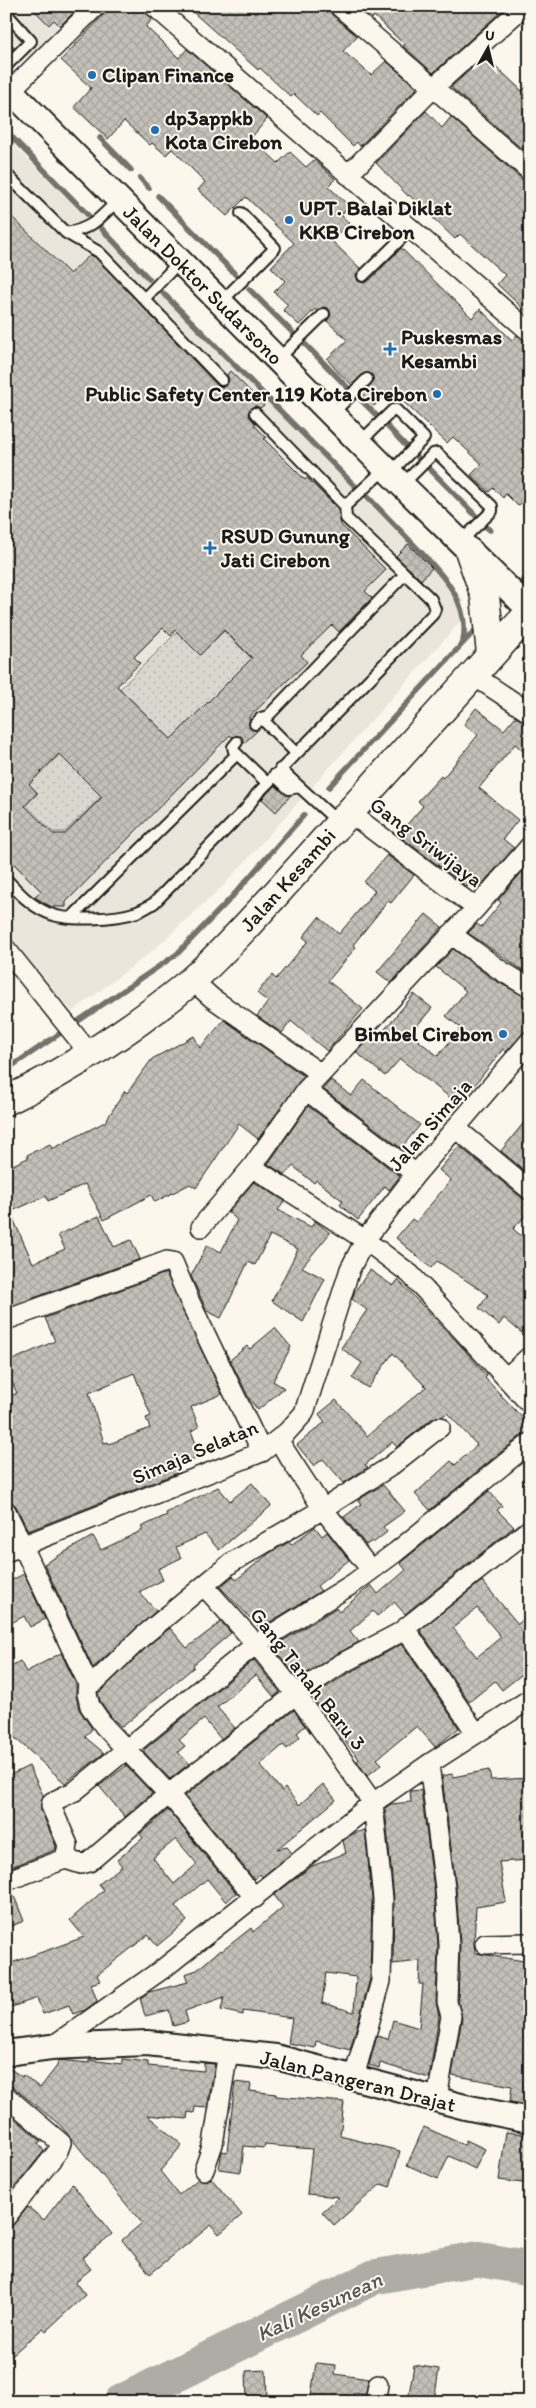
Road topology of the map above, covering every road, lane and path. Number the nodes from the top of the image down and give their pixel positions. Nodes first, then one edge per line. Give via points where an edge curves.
1 (96, 6) edge
2 (154, 6) edge
3 (339, 6) edge
4 (522, 10) edge
5 (6, 13) edge
6 (6, 66) edge
7 (434, 87) junction
8 (8, 88) edge
9 (530, 171) edge
10 (6, 174) edge
11 (348, 175) junction
12 (118, 200) junction
13 (241, 213) dead end
14 (411, 229) junction
15 (66, 233) junction
16 (180, 261) junction
17 (363, 276) dead end
18 (144, 299) junction
19 (221, 302) junction
20 (324, 314) dead end
21 (530, 332) edge
22 (277, 360) junction
23 (367, 379) dead end
24 (222, 380) dead end
25 (255, 414) dead end
26 (332, 414) junction
27 (360, 442) junction
28 (393, 475) junction
29 (345, 506) junction
30 (465, 548) junction
31 (405, 574) junction
32 (520, 601) edge
33 (489, 634) junction
34 (473, 674) junction
35 (530, 713) edge
36 (237, 742) dead end
37 (296, 753) junction
38 (237, 754) junction
39 (277, 772) junction
40 (267, 784) junction
41 (336, 814) junction
42 (530, 846) edge
43 (6, 879) edge
44 (476, 908) junction
45 (72, 918) junction
46 (451, 934) junction
47 (6, 950) edge
48 (192, 980) junction
49 (530, 988) edge
50 (76, 1037) junction
51 (530, 1041) edge
52 (321, 1074) junction
53 (306, 1090) junction
54 (6, 1101) edge
55 (457, 1129) junction
56 (252, 1167) junction
57 (416, 1174) junction
58 (530, 1190) edge
59 (201, 1227) dead end
60 (365, 1240) junction
61 (6, 1320) edge
62 (530, 1356) edge
63 (506, 1378) junction
64 (530, 1404) edge
65 (440, 1427) dead end
66 (278, 1440) junction
67 (530, 1443) edge
68 (262, 1452) junction
69 (323, 1509) junction
70 (6, 1511) edge
71 (529, 1531) edge
72 (14, 1549) edge
73 (371, 1570) junction
74 (204, 1586) junction
75 (405, 1628) junction
76 (256, 1644) junction
77 (88, 1681) junction
78 (296, 1694) junction
79 (530, 1699) edge
80 (476, 1733) junction
81 (126, 1750) junction
82 (429, 1764) junction
83 (169, 1794) junction
84 (373, 1803) junction
85 (65, 1859) junction
86 (6, 1881) edge
87 (255, 1898) junction
88 (530, 1943) edge
89 (484, 1944) dead end
90 (51, 2047) junction
91 (228, 2052) junction
92 (6, 2053) edge
93 (354, 2078) junction
94 (6, 2096) edge
95 (438, 2099) junction
96 (530, 2120) edge
97 (204, 2170) dead end
98 (6, 2217) edge

1 - 8 street
2 - 11 street
3 - 7 street
4 - 7 street
5 - 6 lane via 31,41
7 - 9 street
7 - 11 street
8 - 12 street, Jalan Doktor Sudarsono
10 - 15 lane
11 - 14 street
12 - 15 lane via 92,226
12 - 16 street, Jalan Doktor Sudarsono
13 - 19 lane via 275,248
14 - 17 lane
14 - 21 street
15 - 18 lane via 99,252
16 - 18 lane
16 - 19 street, Jalan Doktor Sudarsono
18 - 24 lane
19 - 22 street, Jalan Doktor Sudarsono
20 - 22 lane
22 - 26 street, Jalan Doktor Sudarsono
23 - 26 lane
25 - 29 lane
26 - 27 street, Jalan Doktor Sudarsono
27 - 28 street, Jalan Doktor Sudarsono
27 - 28 lane via 394,409 410,423 424,438
28 - 29 lane
28 - 30 street, Jalan Doktor Sudarsono
28 - 30 lane via 437,453 492,506 492,511
29 - 31 lane via 346,518
30 - 32 street, Jalan Doktor Sudarsono
30 - 33 main road via 485,596
31 - 37 lane via 431,599 435,609 432,614
31 - 37 lane via 268,716 258,721
32 - 33 main road, Jalan Kesambi
33 - 34 main road, Jalan Kesambi
34 - 35 street
34 - 41 main road, Jalan Kesambi
36 - 38 lane via 233,749
37 - 39 lane
38 - 40 lane
38 - 45 lane
39 - 40 lane
39 - 41 lane
40 - 45 lane via 154,903 139,912 119,916
41 - 44 street, Gang Sriwijaya
41 - 48 main road, Jalan Kesambi via 234,939
42 - 44 street
43 - 45 lane via 24,898 49,914
44 - 46 street
46 - 49 street
46 - 52 street
47 - 50 street
48 - 50 main road, Jalan Kesambi via 156,1009
48 - 52 street via 212,998
50 - 54 main road, Jalan Kesambi
51 - 55 street, Jalan Simaja
52 - 53 street
53 - 56 street
53 - 57 street
55 - 57 street, Jalan Simaja
55 - 58 street
56 - 59 street
56 - 60 street
57 - 60 street, Jalan Simaja
60 - 63 street via 410,1274
60 - 66 street, Simaja Selatan via 350,1269 304,1413
61 - 68 street via 167,1261 173,1262
62 - 63 street
63 - 64 street
65 - 69 street via 388,1468
66 - 68 street, Simaja Selatan
66 - 69 street
67 - 73 street
68 - 72 street, Simaja Selatan
69 - 73 street
69 - 74 street via 231,1563
70 - 72 street
71 - 75 street
72 - 77 street
73 - 76 street
74 - 76 street, Gang Tanah Baru 3
74 - 77 street via 143,1636 95,1682
75 - 78 street via 338,1665
75 - 80 street
76 - 78 street, Gang Tanah Baru 3
76 - 81 street
77 - 81 street via 90,1706
78 - 83 street
78 - 84 street, Gang Tanah Baru 3
79 - 80 street
80 - 82 street
81 - 83 street
81 - 85 street via 75,1791 52,1802 68,1845
82 - 84 street
82 - 95 street via 445,1888 449,1945 447,2002 451,2016
83 - 85 street via 89,1862 81,1864
83 - 87 street
84 - 87 street
84 - 93 street via 383,1898 381,1982
85 - 86 street
87 - 90 street via 164,1968
88 - 89 street
90 - 91 street, Jalan Pangeran Drajat via 147,2043
90 - 92 street, Jalan Pangeran Drajat
91 - 93 street, Jalan Pangeran Drajat via 276,2057
91 - 97 street via 213,2144
93 - 95 street, Jalan Pangeran Drajat
94 - 98 street via 61,2143
95 - 96 street, Jalan Pangeran Drajat

